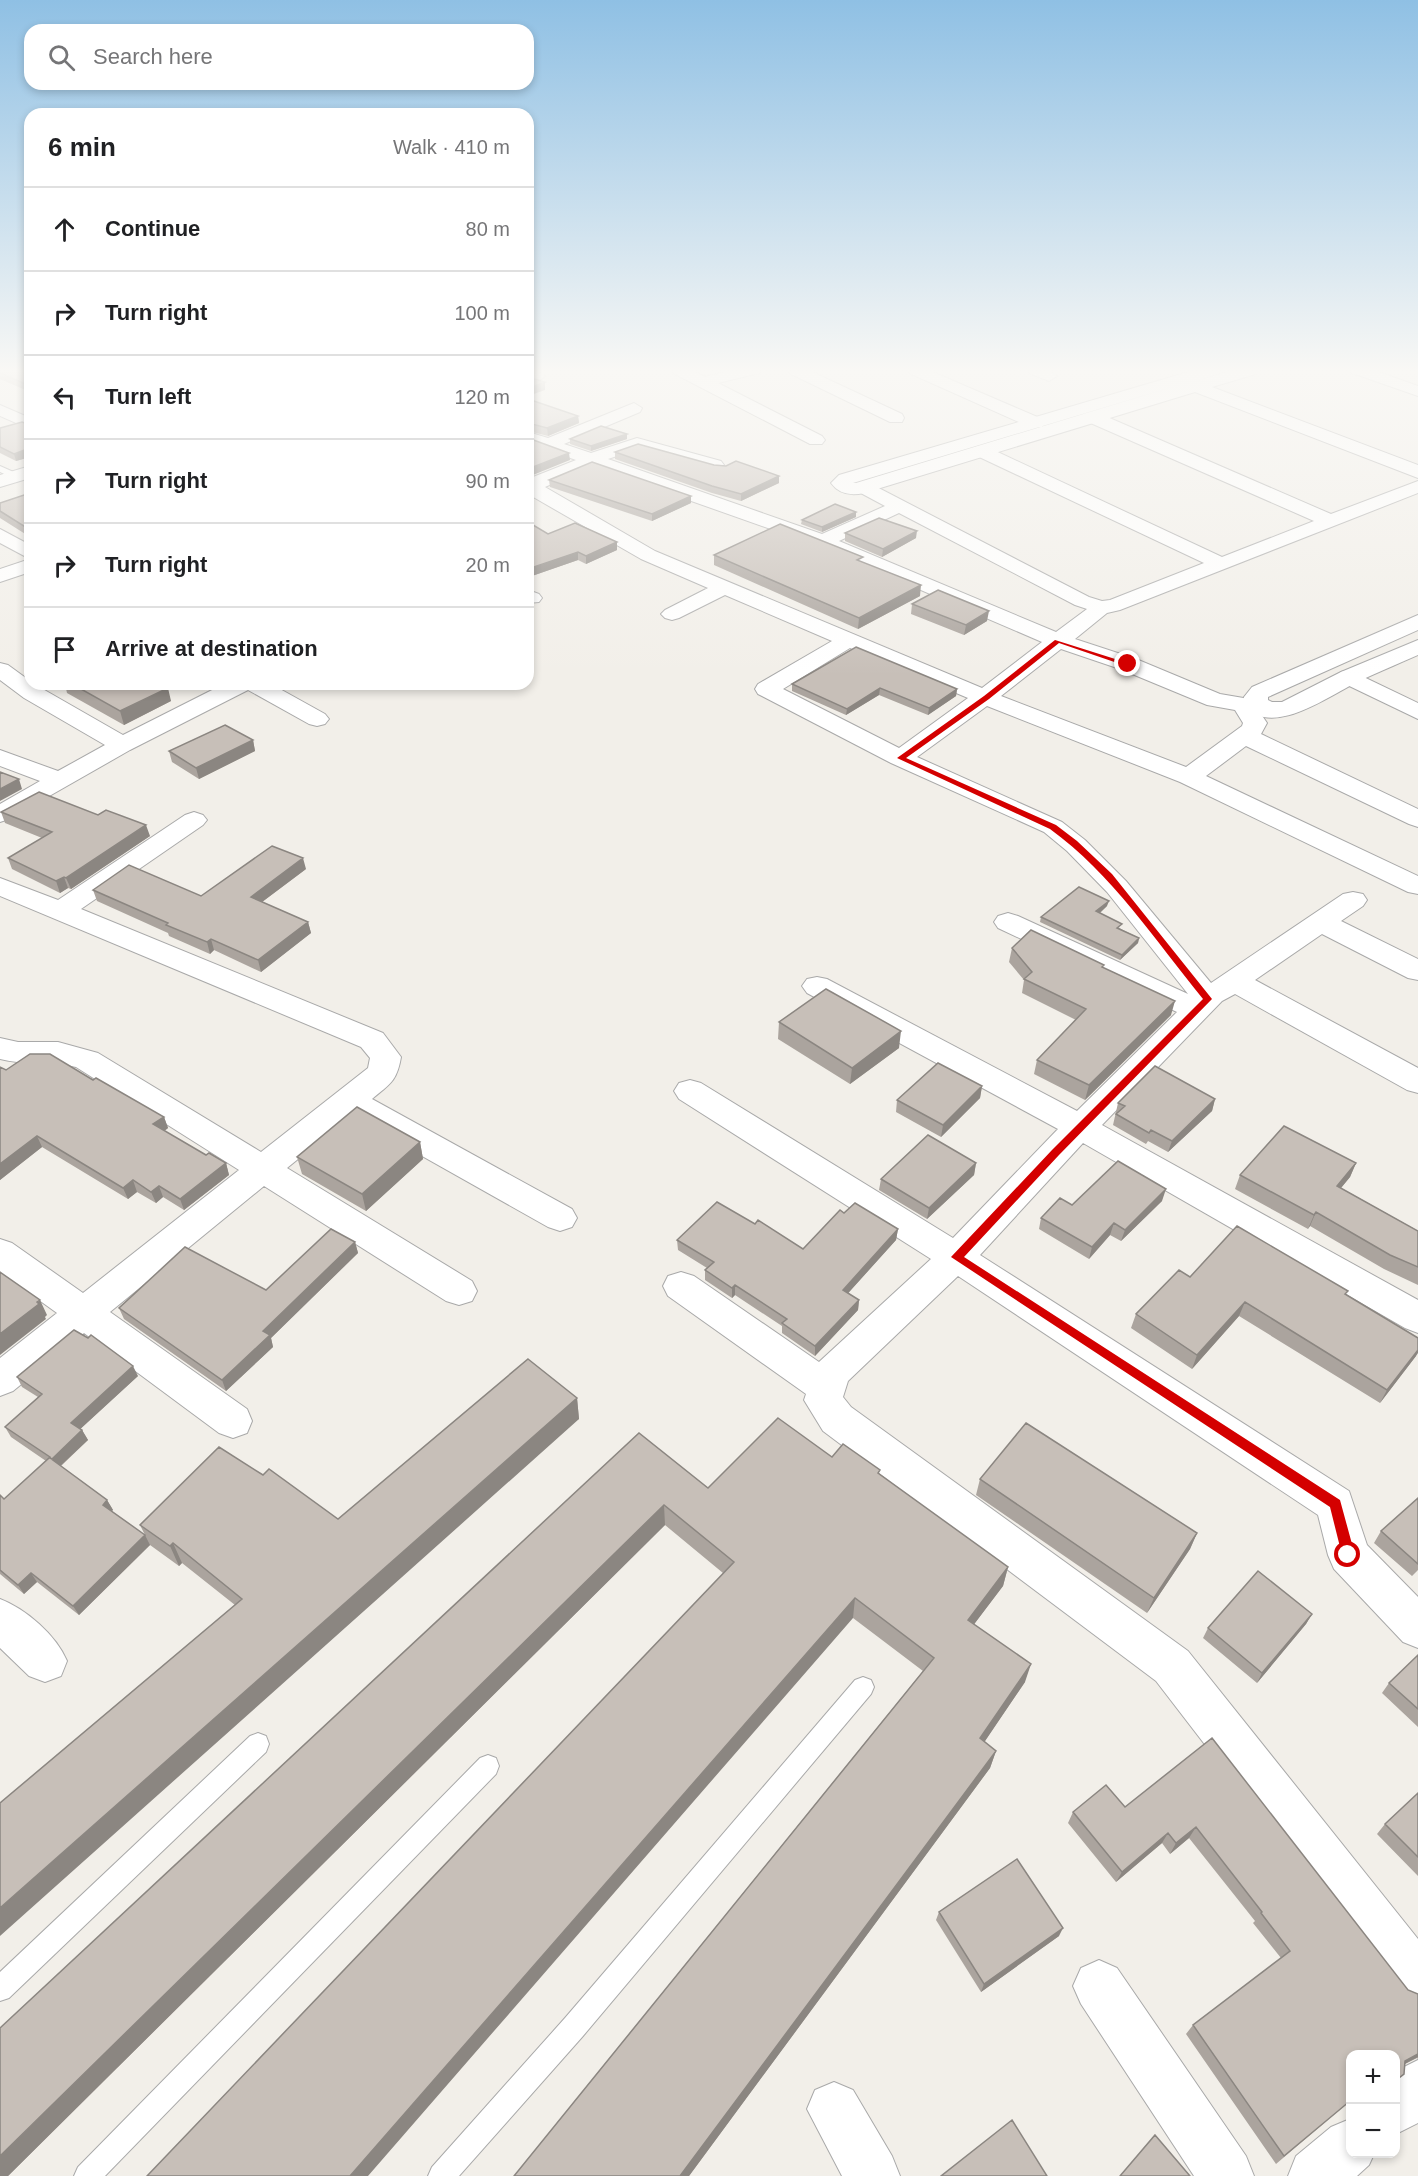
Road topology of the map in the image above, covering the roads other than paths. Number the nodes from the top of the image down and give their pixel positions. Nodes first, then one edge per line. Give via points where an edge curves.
1 (564, 472) edge
2 (627, 472) edge
3 (871, 472) edge
4 (914, 472) edge
5 (1025, 472) edge
6 (1217, 472) edge
7 (534, 485) edge
8 (863, 487) junction
9 (1418, 488) edge
10 (534, 490) edge
11 (899, 506) junction
12 (1331, 521) junction
13 (0, 535) edge
14 (823, 542) junction
15 (24, 549) edge
16 (1221, 564) junction
17 (24, 567) edge
18 (0, 576) edge
19 (724, 587) junction
20 (1101, 607) junction
21 (672, 614) dead end
22 (1418, 622) edge
23 (849, 640) junction
24 (1058, 641) junction
25 (1418, 647) edge
26 (0, 670) edge
27 (1348, 677) junction
28 (24, 687) edge
29 (28, 690) edge
30 (39, 690) edge
31 (230, 690) edge
32 (265, 690) edge
33 (32, 693) junction
34 (987, 698) junction
35 (1252, 707) junction
36 (1418, 712) edge
37 (317, 719) dead end
38 (1243, 735) junction
39 (122, 745) junction
40 (0, 757) edge
41 (900, 758) junction
42 (1189, 777) junction
43 (58, 780) junction
44 (0, 814) edge
45 (1418, 819) edge
46 (194, 820) dead end
47 (0, 886) edge
48 (1418, 886) edge
49 (1353, 900) dead end
50 (61, 910) junction
51 (1008, 922) dead end
52 (1320, 922) junction
53 (1418, 970) edge
54 (817, 986) dead end
55 (1213, 997) junction
56 (0, 1048) edge
57 (1418, 1082) edge
58 (690, 1091) dead end
59 (349, 1100) junction
60 (1082, 1128) junction
61 (262, 1170) junction
62 (560, 1218) dead end
63 (0, 1253) edge
64 (956, 1257) junction
65 (681, 1286) dead end
66 (459, 1291) dead end
67 (84, 1313) junction
68 (1418, 1318) edge
69 (0, 1380) edge
70 (827, 1388) junction
71 (233, 1421) dead end
72 (0, 1619) edge
73 (1418, 1627) edge
74 (45, 1661) dead end
75 (863, 1687) dead end
76 (258, 1744) dead end
77 (488, 1766) dead end
78 (1418, 1980) edge
79 (1099, 1986) dead end
80 (0, 1989) edge
81 (1418, 2087) edge
82 (1398, 2104) edge
83 (834, 2109) dead end
84 (1346, 2150) edge
85 (87, 2176) edge
86 (441, 2176) edge
87 (872, 2176) edge
88 (1226, 2176) edge
89 (1316, 2176) edge

1 - 7 street
2 - 14 street
3 - 8 street via 841,483 848,488
4 - 8 street
5 - 16 street
6 - 12 street
8 - 11 street
9 - 12 street
10 - 19 street via 648,555
11 - 14 street
11 - 20 street via 1082,601
12 - 16 street
13 - 15 street
14 - 24 street
16 - 20 street via 1113,606
17 - 18 street
19 - 21 street
19 - 23 street
20 - 24 street via 1081,627
22 - 35 street via 1260,692
23 - 34 street
23 - 41 street via 766,689
24 - 34 street
24 - 35 street via 1128,664 1215,700
25 - 27 street
26 - 28 street
27 - 35 street via 1287,708
27 - 36 street
29 - 33 street
30 - 33 street
31 - 39 street
32 - 37 street
33 - 39 street
34 - 41 street
34 - 42 street
35 - 38 street via 1255,723
38 - 42 street
38 - 45 street
39 - 43 street
40 - 43 street
41 - 55 street via 1053,827 1074,843 1109,876
42 - 48 street
43 - 44 street
46 - 50 street
47 - 50 street
49 - 52 street
50 - 59 street via 372,1040 386,1057 383,1073
51 - 55 street
52 - 53 street
52 - 55 street
54 - 60 street
55 - 57 street
55 - 60 street
56 - 61 street via 28,1054 67,1054 87,1060
58 - 64 street
59 - 61 street
59 - 62 street
60 - 64 street
60 - 68 street
61 - 66 street
61 - 67 street
63 - 67 street
64 - 70 street via 832,1373
64 - 73 street via 1335,1504 1348,1555
65 - 70 street
67 - 69 street
67 - 71 street
70 - 78 street via 823,1400 837,1419 1172,1666
72 - 74 street
75 - 86 lane
76 - 80 lane
77 - 85 lane
79 - 88 street
81 - 82 street
83 - 87 street
84 - 89 street

